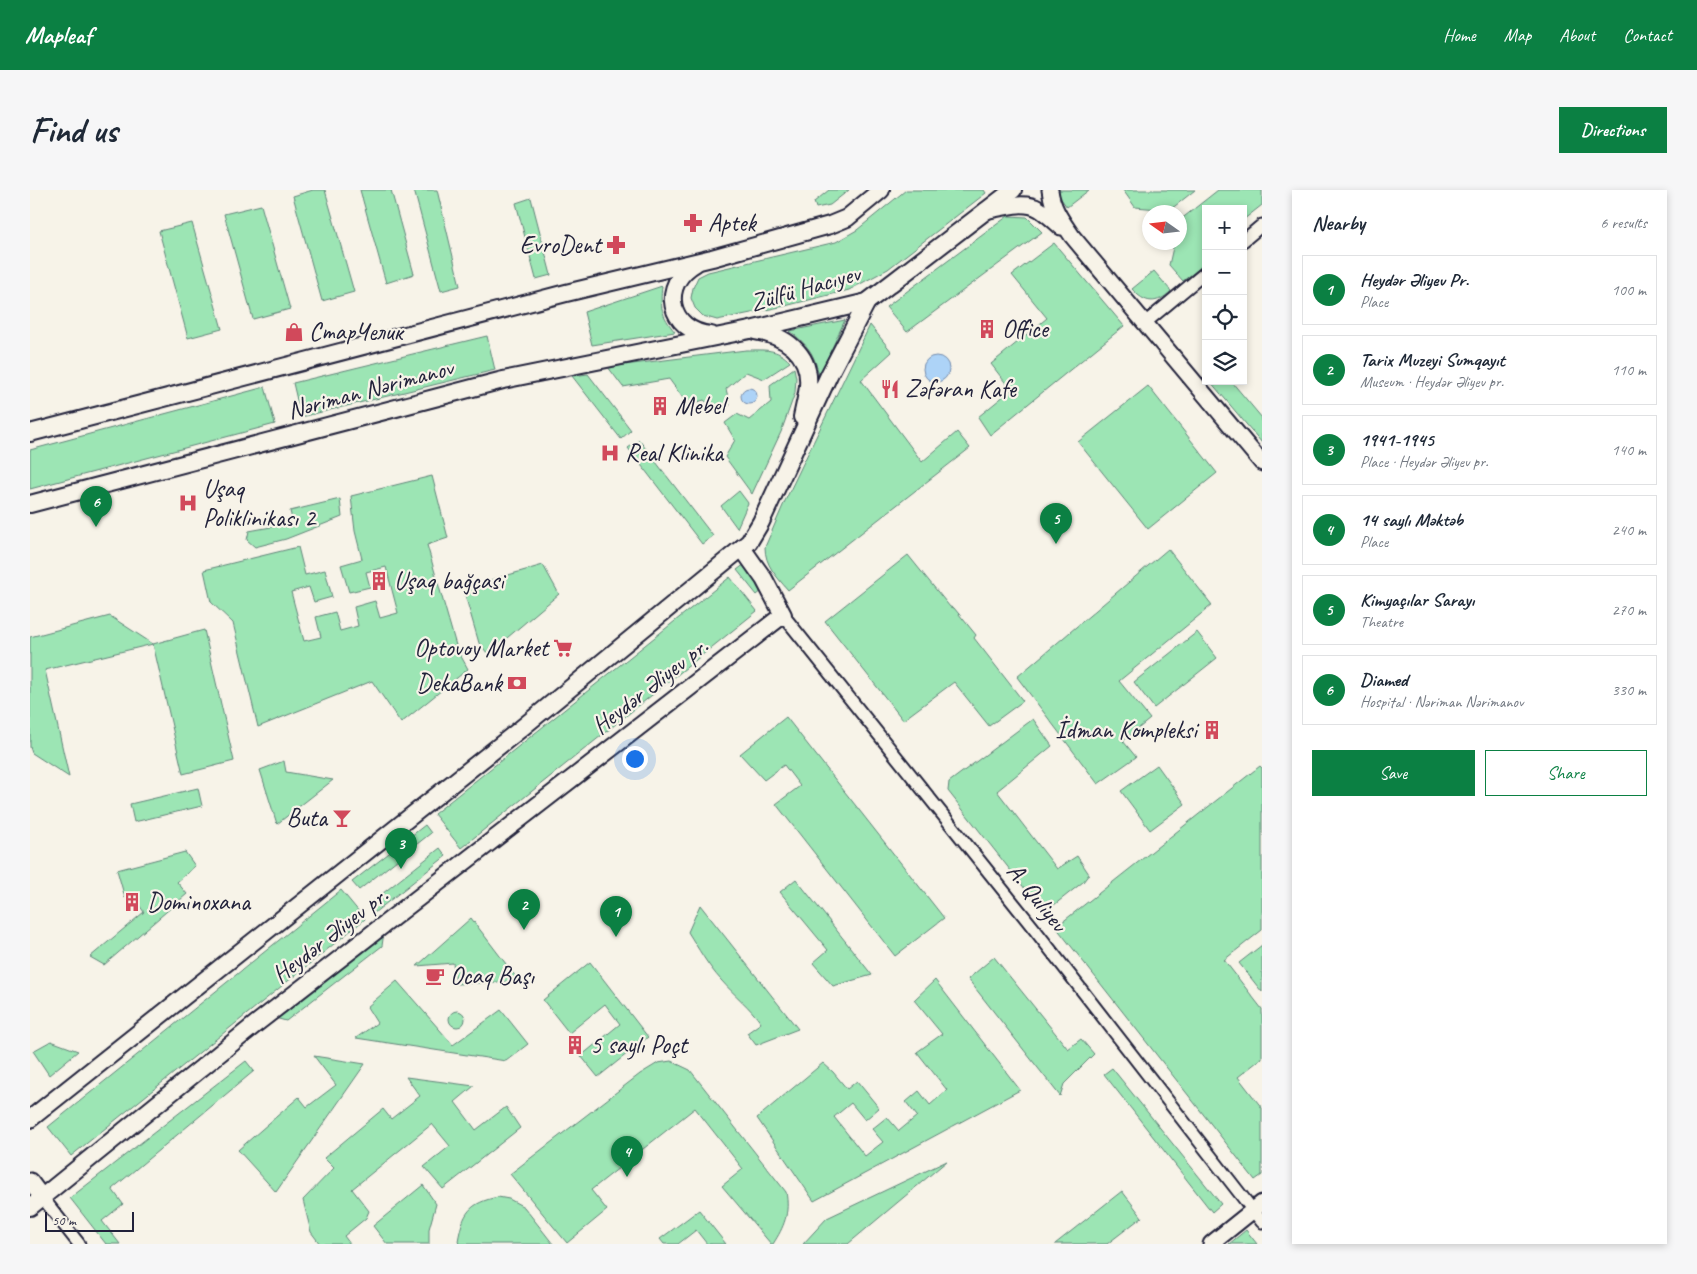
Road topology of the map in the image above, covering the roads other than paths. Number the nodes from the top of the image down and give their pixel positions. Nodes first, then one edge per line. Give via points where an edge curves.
1 (881, 190) edge
2 (1013, 190) edge
3 (1050, 190) edge
4 (985, 211) junction
5 (1262, 225) edge
6 (1072, 236) junction
7 (1247, 238) edge
8 (712, 258) junction
9 (1202, 275) edge
10 (867, 302) junction
11 (1145, 323) junction
12 (750, 330) junction
13 (726, 334) junction
14 (30, 432) edge
15 (794, 451) junction
16 (1262, 463) edge
17 (30, 504) edge
18 (742, 548) junction
19 (783, 615) junction
20 (30, 1119) edge
21 (30, 1181) edge
22 (36, 1202) edge
23 (1259, 1212) edge
24 (79, 1244) edge
25 (1211, 1244) edge

1 - 8 main road via 835,224
2 - 4 main road, Zülfü Hacıyev
3 - 6 street via 1056,210
4 - 6 street via 1022,204 1033,206
4 - 10 main road, Zülfü Hacıyev
5 - 7 street
6 - 11 street
8 - 13 main road via 686,269 678,278 673,300 678,319 690,330 700,334
8 - 14 main road, Nəriman Nərimanov
9 - 11 street
10 - 12 main road, Zülfü Hacıyev
10 - 15 main road
11 - 16 street
12 - 13 main road, Zülfü Hacıyev
12 - 15 main road via 786,341 795,347 805,364 808,385
13 - 17 main road, Nəriman Nərimanov via 503,380
15 - 18 main road, Heydər Əliyev pr. via 757,529
18 - 19 main road via 764,579
18 - 20 main road, Heydər Əliyev pr.
19 - 22 main road, Heydər Əliyev pr. via 265,1017
19 - 23 street, A. Quliyev
21 - 22 street
22 - 24 street
23 - 25 street

